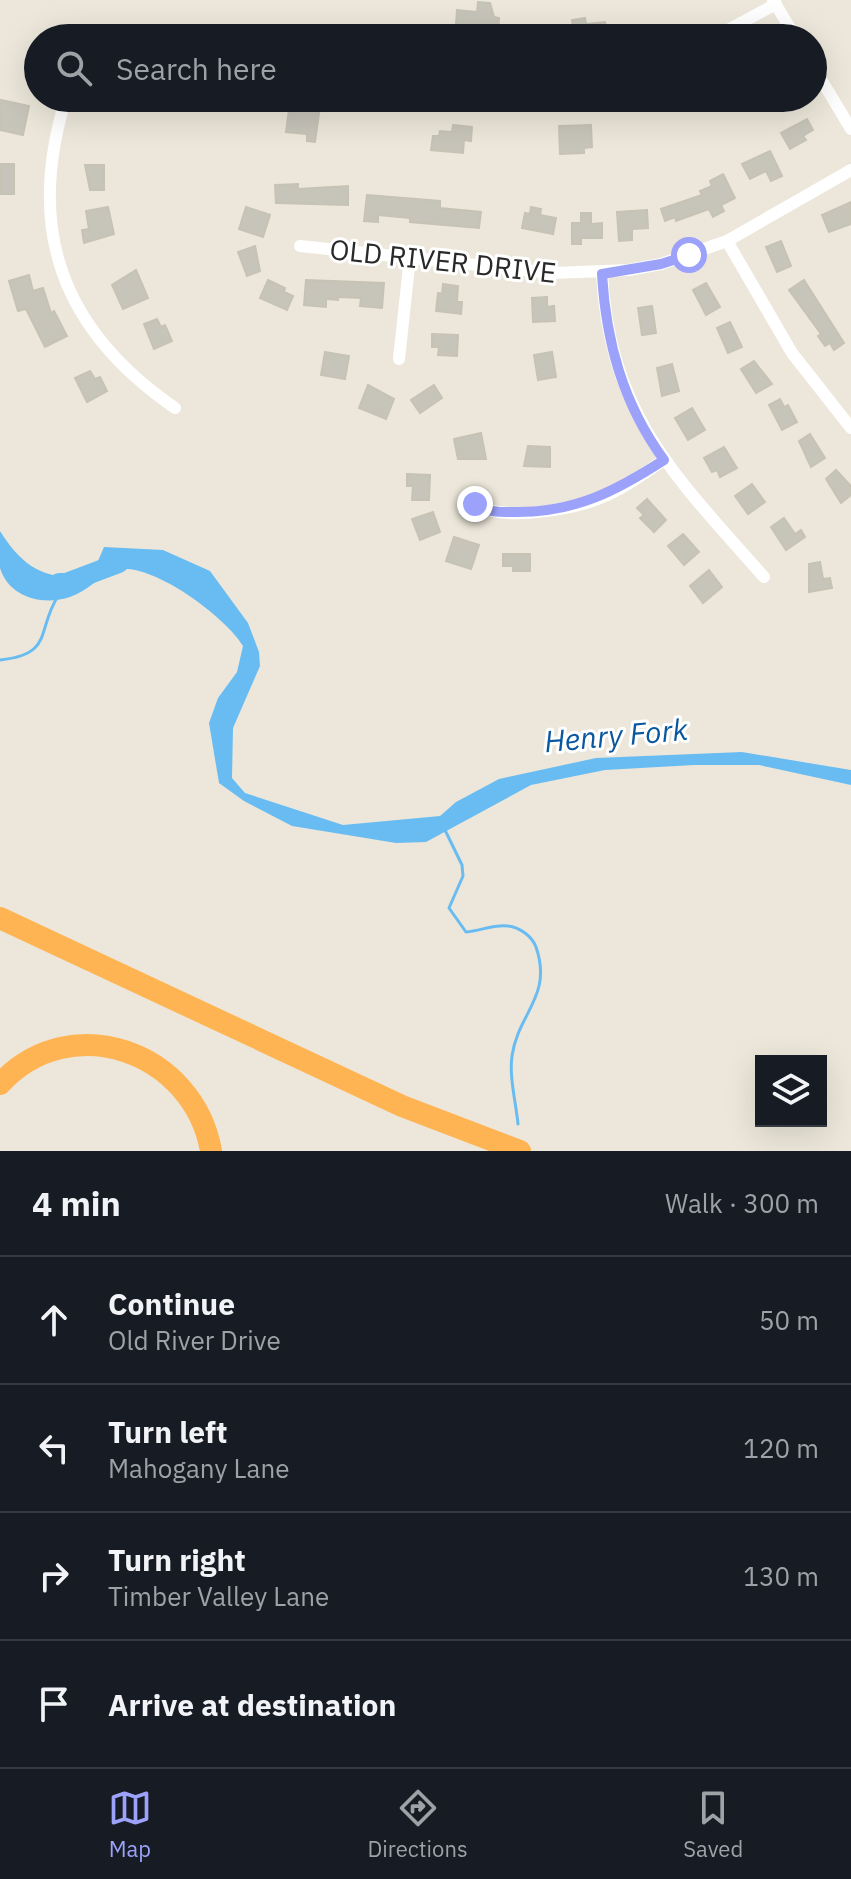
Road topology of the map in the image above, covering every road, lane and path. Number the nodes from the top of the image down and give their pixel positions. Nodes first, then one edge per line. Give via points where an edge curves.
1 (775, 2) edge
2 (737, 24) edge
3 (788, 24) edge
4 (827, 89) edge
5 (62, 112) edge
6 (851, 129) edge
7 (851, 170) edge
8 (727, 241) junction
9 (300, 246) dead end
10 (410, 257) junction
11 (602, 274) junction
12 (399, 359) dead end
13 (175, 408) dead end
14 (851, 428) edge
15 (664, 460) junction
16 (470, 498) dead end
17 (764, 577) dead end
18 (0, 918) edge
19 (0, 1084) edge
20 (211, 1151) edge
21 (520, 1151) edge

1 - 2 street
1 - 3 street
4 - 6 street
5 - 13 street via 48,186 57,261 110,354
7 - 8 street, OLD RIVER DRIVE
8 - 11 street, OLD RIVER DRIVE via 661,264
8 - 14 street via 792,353
9 - 10 street, OLD RIVER DRIVE
10 - 11 street, OLD RIVER DRIVE
10 - 12 street
11 - 15 street via 616,368 646,436
15 - 16 street via 623,487 580,505 496,512
15 - 17 street
18 - 21 highway via 402,1106
19 - 20 highway via 22,1064 57,1048 118,1047 150,1060 179,1084 200,1114

